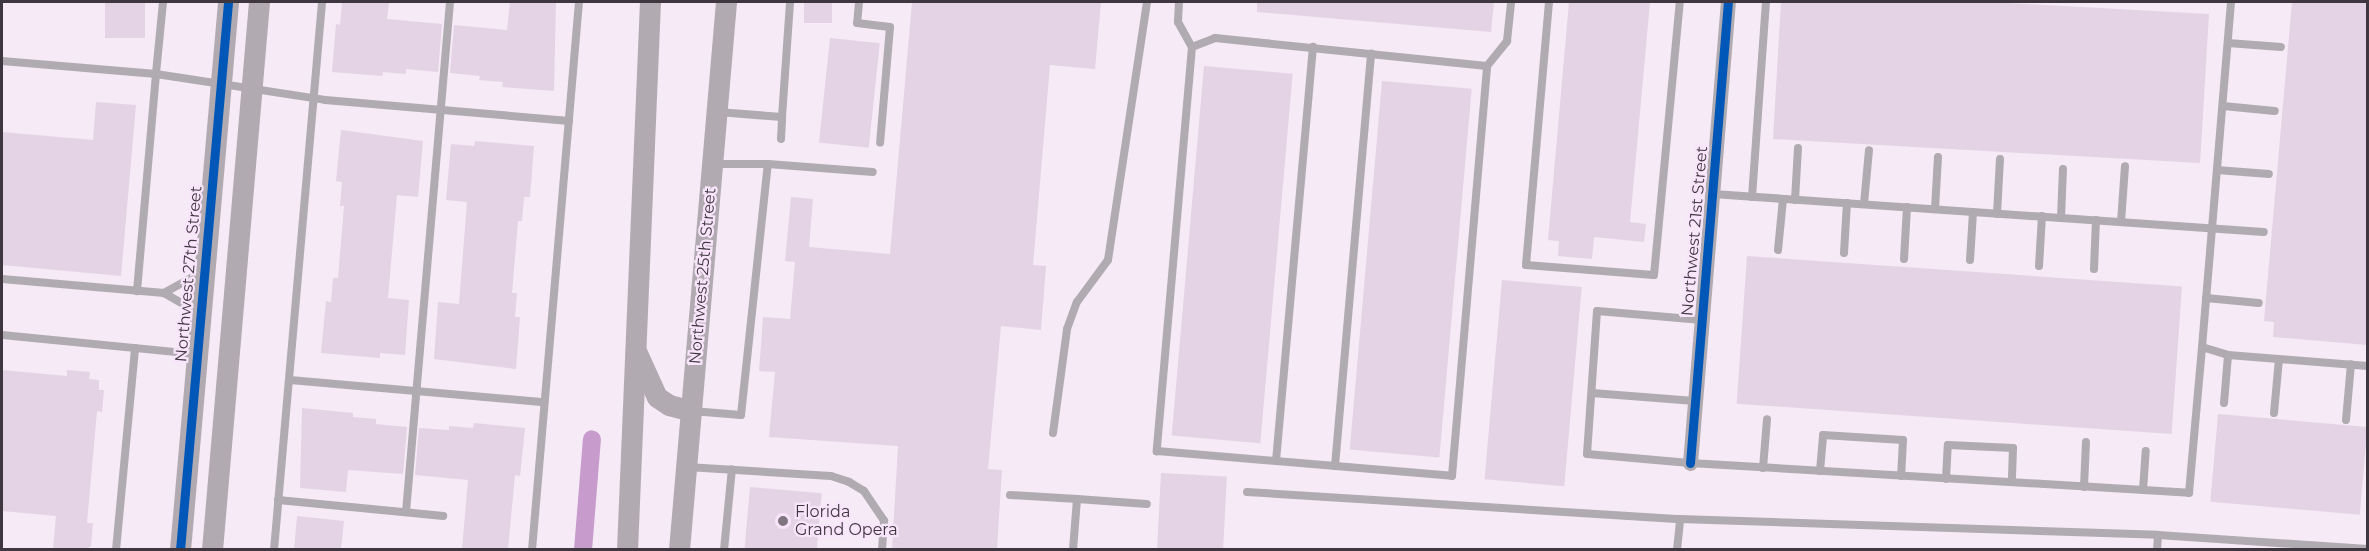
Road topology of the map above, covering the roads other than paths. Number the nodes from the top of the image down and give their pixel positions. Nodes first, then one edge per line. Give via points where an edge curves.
1 (163, 2) edge
2 (228, 2) edge
3 (259, 2) edge
4 (322, 2) edge
5 (450, 2) edge
6 (579, 2) edge
7 (650, 2) edge
8 (726, 2) edge
9 (790, 2) edge
10 (859, 2) edge
11 (1147, 2) edge
12 (1179, 2) edge
13 (1511, 2) edge
14 (1550, 2) edge
15 (1680, 2) edge
16 (1728, 2) edge
17 (1766, 2) edge
18 (2231, 2) edge
19 (2228, 43) junction
20 (1192, 47) junction
21 (1313, 47) junction
22 (2282, 47) dead end
23 (1371, 54) junction
24 (2, 61) edge
25 (1487, 66) junction
26 (156, 74) junction
27 (221, 81) junction
28 (251, 88) junction
29 (314, 99) junction
30 (2223, 106) junction
31 (440, 109) junction
32 (2275, 111) dead end
33 (716, 112) junction
34 (782, 117) junction
35 (569, 121) junction
36 (781, 139) dead end
37 (880, 142) dead end
38 (1798, 148) dead end
39 (1869, 150) dead end
40 (1938, 157) dead end
41 (2000, 159) dead end
42 (712, 164) junction
43 (768, 164) junction
44 (2125, 166) dead end
45 (2063, 169) dead end
46 (2217, 170) junction
47 (873, 172) dead end
48 (2269, 174) dead end
49 (1713, 194) junction
50 (1752, 196) junction
51 (1783, 199) junction
52 (1795, 200) junction
53 (1847, 203) junction
54 (1864, 204) junction
55 (1907, 207) junction
56 (1935, 209) junction
57 (1973, 212) junction
58 (1997, 214) junction
59 (2042, 216) junction
60 (2061, 218) junction
61 (2096, 220) junction
62 (2121, 222) junction
63 (2212, 228) junction
64 (2264, 232) dead end
65 (1778, 250) dead end
66 (1844, 253) dead end
67 (1904, 259) dead end
68 (1970, 260) dead end
69 (2039, 266) dead end
70 (2094, 269) dead end
71 (204, 271) junction
72 (2, 279) edge
73 (137, 291) junction
74 (164, 293) junction
75 (2206, 298) junction
76 (2259, 303) dead end
77 (200, 314) junction
78 (1702, 320) junction
79 (2, 335) edge
80 (2202, 347) junction
81 (135, 348) junction
82 (637, 352) junction
83 (197, 354) junction
84 (2228, 355) junction
85 (2279, 359) junction
86 (2351, 364) junction
87 (2367, 366) edge
88 (290, 380) junction
89 (417, 391) junction
90 (1592, 393) junction
91 (1695, 401) junction
92 (544, 402) junction
93 (2224, 403) dead end
94 (691, 411) junction
95 (2274, 413) dead end
96 (1767, 419) dead end
97 (2346, 420) dead end
98 (1053, 433) dead end
99 (2086, 442) dead end
100 (2146, 451) dead end
101 (1276, 461) junction
102 (1690, 463) junction
103 (1335, 466) junction
104 (686, 467) junction
105 (1763, 468) junction
106 (732, 469) junction
107 (1820, 471) junction
108 (1901, 476) junction
109 (1946, 478) junction
110 (2012, 482) junction
111 (2084, 487) junction
112 (2143, 490) junction
113 (1247, 492) dead end
114 (1010, 495) dead end
115 (1077, 499) junction
116 (278, 500) junction
117 (1147, 504) dead end
118 (406, 512) junction
119 (443, 516) dead end
120 (1680, 519) junction
121 (2158, 535) junction
122 (116, 549) edge
123 (180, 549) edge
124 (212, 549) edge
125 (274, 549) edge
126 (532, 549) edge
127 (627, 549) edge
128 (679, 549) edge
129 (724, 549) edge
130 (882, 549) edge
131 (1073, 549) edge
132 (1677, 549) edge
133 (2157, 549) edge
134 (2367, 549) edge

1 - 26 lane
2 - 27 main road, Northwest 27th Street
3 - 28 main road
4 - 29 lane
5 - 31 lane
6 - 35 lane
7 - 82 main road
8 - 33 main road, Northwest 25th Street
9 - 34 lane
10 - 37 lane via 857,23 890,27
11 - 98 lane via 1108,260 1077,302 1066,329
12 - 20 lane via 1178,22
13 - 25 lane via 1507,41
14 - 15 lane via 1526,265 1654,276
16 - 49 street, Northwest 21st Street
17 - 50 lane
18 - 19 lane
19 - 22 lane
19 - 30 lane
20 - 21 lane via 1215,38
20 - 101 lane via 1156,451
21 - 23 lane
21 - 101 lane
23 - 25 lane
23 - 103 lane
24 - 26 lane
25 - 103 lane via 1452,476
26 - 27 lane
26 - 73 lane
27 - 28 lane
27 - 71 main road, Northwest 27th Street
28 - 29 lane
28 - 124 main road
29 - 31 lane
29 - 88 lane
30 - 32 lane
30 - 46 lane
31 - 35 lane
31 - 89 lane
33 - 34 lane
33 - 42 main road, Northwest 25th Street
34 - 36 lane
35 - 92 lane
38 - 52 lane
39 - 54 lane
40 - 56 lane
41 - 58 lane
42 - 43 lane
42 - 94 main road, Northwest 25th Street
43 - 47 lane
43 - 94 lane via 741,415
44 - 62 lane
45 - 60 lane
46 - 48 lane
46 - 63 lane
49 - 50 lane
49 - 78 street, Northwest 21st Street
50 - 51 lane
51 - 52 lane
51 - 65 lane
52 - 53 lane
53 - 54 lane
53 - 66 lane
54 - 55 lane
55 - 56 lane
55 - 67 lane
56 - 57 lane
57 - 58 lane
57 - 68 lane
58 - 59 lane
59 - 60 lane
59 - 69 lane
60 - 61 lane
61 - 62 lane
61 - 70 lane
62 - 63 lane
63 - 64 lane
63 - 75 lane
71 - 74 lane
71 - 77 main road, Northwest 27th Street
72 - 73 lane
73 - 74 lane
74 - 77 lane
75 - 76 lane
75 - 80 lane
77 - 83 main road, Northwest 27th Street
78 - 90 lane via 1597,310
78 - 91 street, Northwest 21st Street
79 - 81 lane
80 - 84 lane
80 - 112 lane via 2189,493
81 - 83 lane
81 - 122 lane
82 - 94 main road via 657,396 669,405
82 - 127 main road
83 - 123 main road, Northwest 27th Street
84 - 85 lane
84 - 93 lane
85 - 86 lane
85 - 95 lane
86 - 87 lane
86 - 97 lane
88 - 89 lane
88 - 116 lane
89 - 92 lane
89 - 118 lane
90 - 91 lane
90 - 102 lane via 1587,453
91 - 102 street, Northwest 21st Street
92 - 126 lane
94 - 104 main road, Northwest 25th Street
96 - 105 lane
99 - 111 lane
100 - 112 lane
101 - 103 lane
102 - 105 lane
104 - 106 lane
104 - 128 main road, Northwest 25th Street
105 - 107 lane
106 - 129 lane
106 - 130 lane via 831,476 849,482 864,491 884,520
107 - 108 lane
107 - 108 lane via 1823,435 1891,439 1903,440
108 - 109 lane
109 - 110 lane
109 - 110 lane via 1948,445 2013,448
110 - 111 lane
111 - 112 lane
113 - 120 lane
114 - 115 lane
115 - 117 lane
115 - 131 lane
116 - 118 lane
116 - 125 lane
118 - 119 lane
120 - 121 lane
120 - 132 lane
121 - 133 lane
121 - 134 lane

